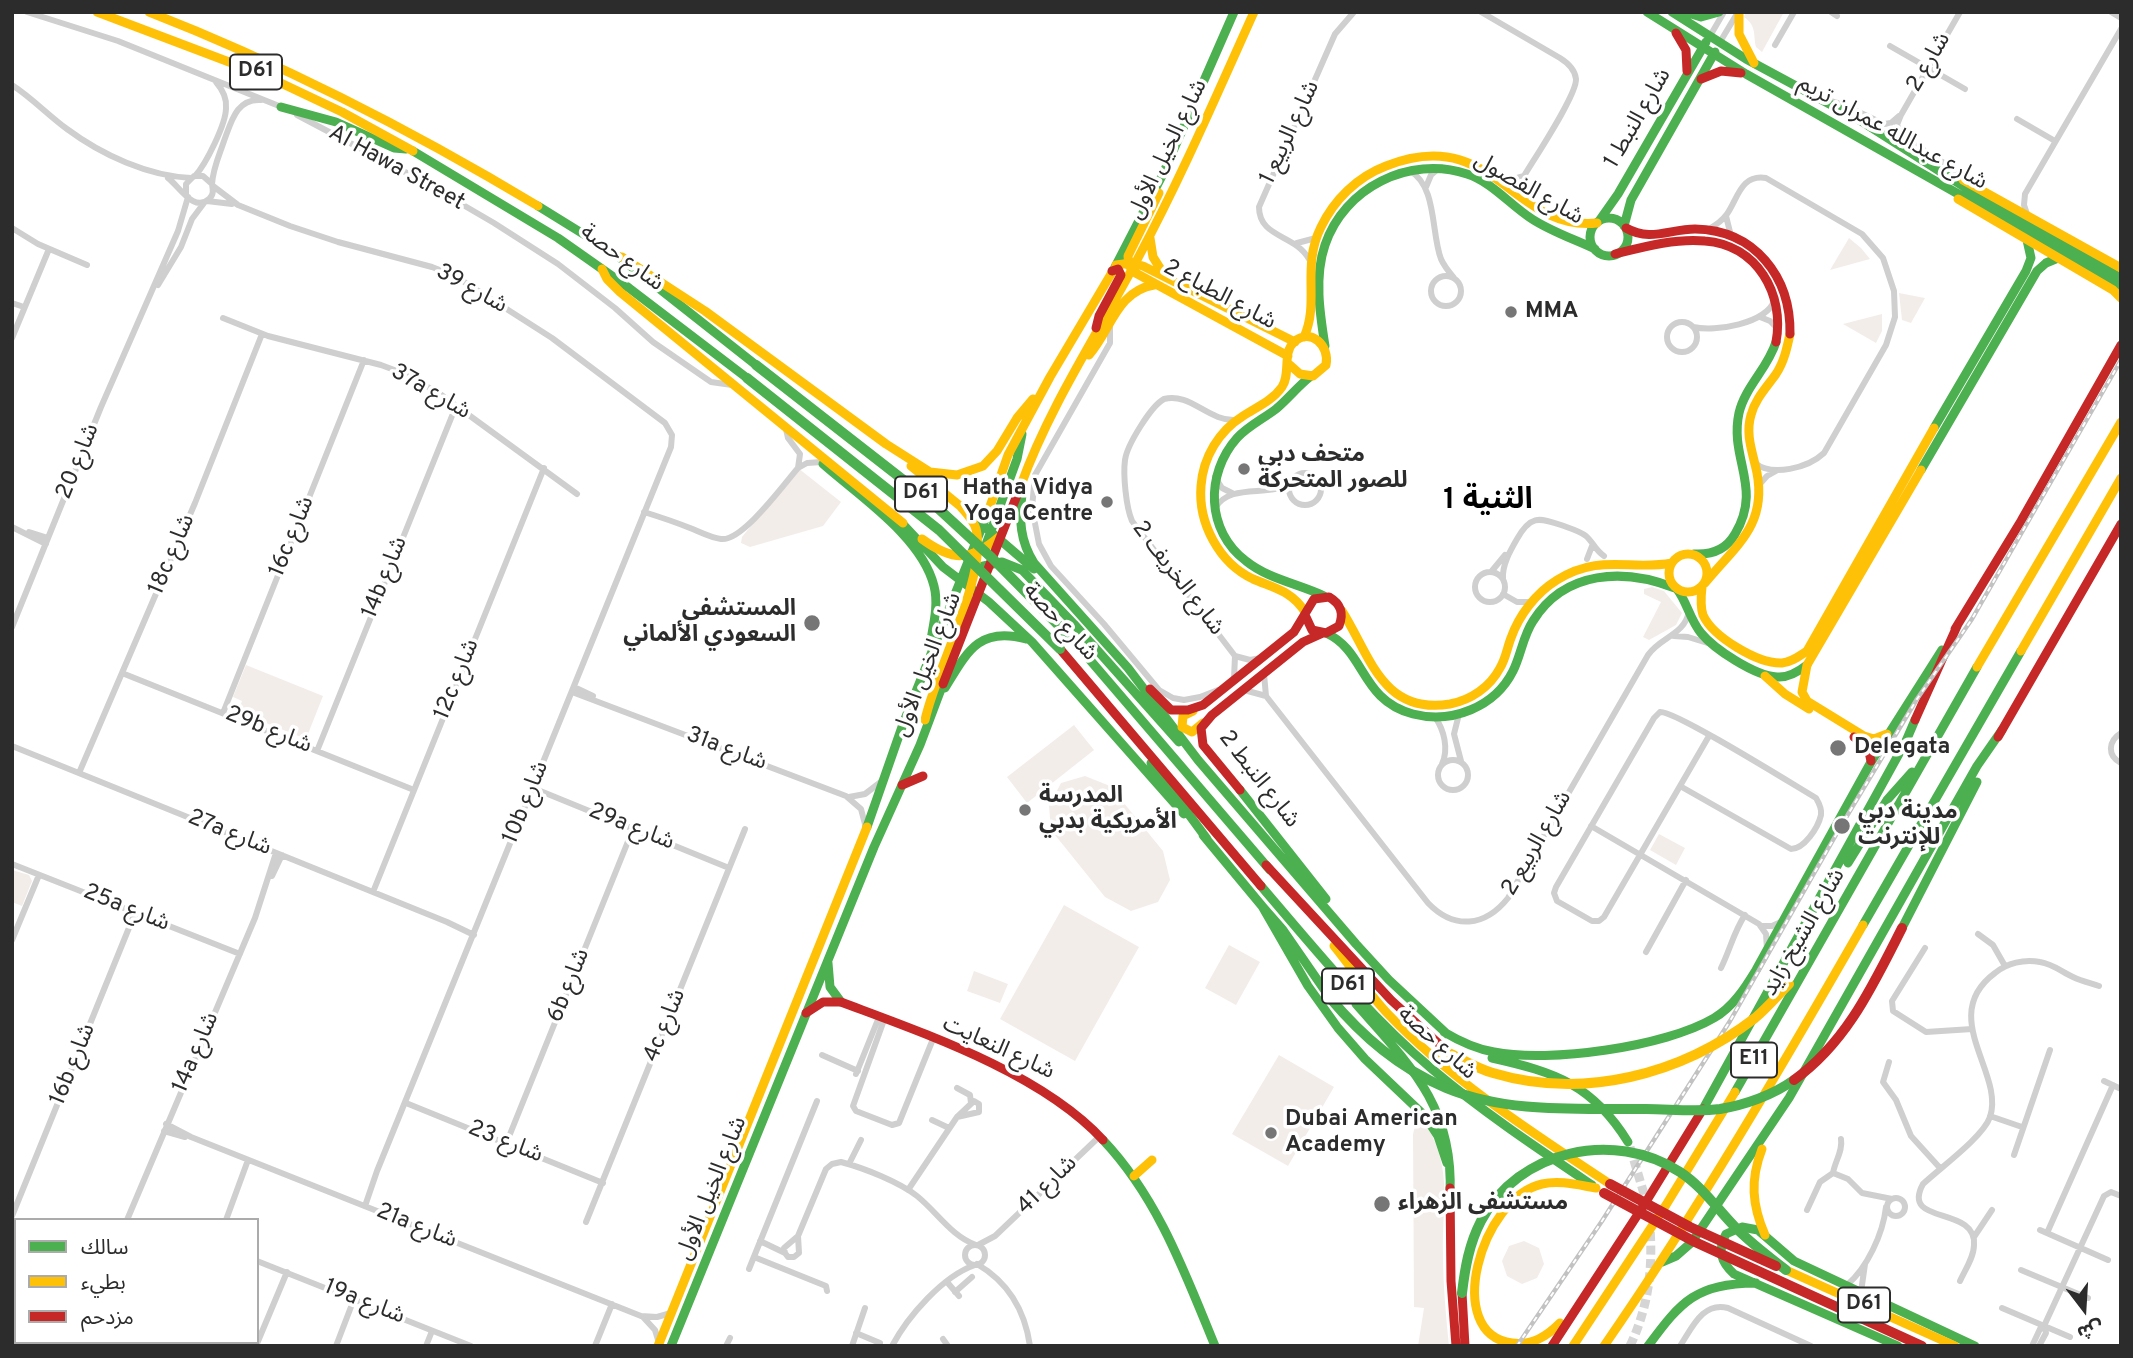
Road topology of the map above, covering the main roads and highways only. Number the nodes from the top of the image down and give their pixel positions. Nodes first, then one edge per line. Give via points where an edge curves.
1 (97, 12) edge
2 (149, 12) edge
3 (1234, 12) edge
4 (1254, 12) edge
5 (1647, 12) edge
6 (1672, 12) edge
7 (1685, 12) edge
8 (1722, 12) edge
9 (1738, 12) edge
10 (1671, 26) junction
11 (1710, 36) junction
12 (1720, 42) junction
13 (1703, 47) junction
14 (1714, 54) junction
15 (1755, 64) junction
16 (1746, 74) junction
17 (1686, 77) junction
18 (1697, 83) junction
19 (277, 105) road end
20 (408, 149) junction
21 (1163, 174) junction
22 (1928, 178) junction
23 (1981, 197) junction
24 (1598, 222) junction
25 (1625, 227) junction
26 (1150, 233) junction
27 (2026, 240) junction
28 (1137, 249) junction
29 (1595, 249) junction
30 (614, 253) junction
31 (1615, 254) junction
32 (2058, 258) junction
33 (1132, 266) junction
34 (601, 268) junction
35 (1114, 268) junction
36 (2121, 268) edge
37 (2030, 274) junction
38 (1167, 277) junction
39 (2121, 278) edge
40 (1158, 285) junction
41 (2121, 286) edge
42 (2121, 298) edge
43 (1255, 322) junction
44 (1097, 334) junction
45 (1247, 334) junction
46 (1299, 340) junction
47 (2121, 345) edge
48 (1325, 346) junction
49 (2121, 357) edge
50 (1084, 358) junction
51 (1289, 360) junction
52 (1311, 376) junction
53 (2100, 384) junction
54 (1040, 394) junction
55 (2121, 414) edge
56 (2119, 425) edge
57 (797, 438) junction
58 (886, 444) junction
59 (1025, 477) junction
60 (2121, 478) edge
61 (961, 507) junction
62 (899, 520) junction
63 (2121, 524) edge
64 (995, 533) junction
65 (978, 538) junction
66 (978, 551) junction
67 (1693, 554) junction
68 (1672, 563) junction
69 (981, 567) junction
70 (1704, 585) junction
71 (969, 587) junction
72 (1676, 588) junction
73 (1062, 596) junction
74 (1324, 596) junction
75 (1342, 611) junction
76 (1305, 614) junction
77 (1958, 624) junction
78 (1324, 633) junction
79 (1032, 642) junction
80 (926, 663) junction
81 (1807, 665) junction
82 (1128, 668) junction
83 (1761, 672) junction
84 (1802, 688) junction
85 (938, 694) junction
86 (1788, 696) junction
87 (1203, 705) junction
88 (1212, 715) junction
89 (2002, 730) junction
90 (1888, 733) junction
91 (924, 735) junction
92 (1133, 737) junction
93 (1198, 760) junction
94 (1871, 762) junction
95 (1920, 765) junction
96 (923, 776) dead end
97 (902, 785) junction
98 (1208, 839) junction
99 (1266, 865) junction
100 (1863, 869) junction
101 (1262, 906) junction
102 (1356, 944) junction
103 (1792, 950) junction
104 (828, 959) junction
105 (1329, 966) junction
106 (841, 1002) junction
107 (805, 1014) junction
108 (1444, 1032) junction
109 (1778, 1116) junction
110 (1628, 1142) tunnel mouth
111 (1152, 1160) dead end
112 (1133, 1176) junction
113 (1600, 1191) junction
114 (1450, 1194) junction
115 (717, 1199) junction
116 (1765, 1235) junction
117 (1620, 1241) junction
118 (711, 1245) junction
119 (1662, 1262) junction
120 (1786, 1270) junction
121 (1756, 1283) junction
122 (1878, 1342) edge
123 (658, 1345) edge
124 (1895, 1345) edge
125 (671, 1346) edge
126 (1215, 1346) edge
127 (1456, 1346) edge
128 (1465, 1346) edge
129 (1552, 1346) edge
130 (1573, 1346) edge
131 (1604, 1346) edge
132 (1648, 1346) edge
133 (1922, 1346) edge
134 (1955, 1346) edge
135 (1975, 1346) edge

1 - 20 main road, شارع حصة / D61 via 266,76
2 - 30 main road, شارع حصة / D61 via 269,62 380,116
3 - 21 main road, شارع الخيل الأول
4 - 26 main road, شارع الخيل الأول
5 - 10 main road, شارع عبدالله عمران تريم
6 - 11 main road, شارع عبدالله عمران تريم
7 - 8 main road via 1702,18
9 - 15 main road via 1739,34
10 - 13 main road, شارع عبدالله عمران تريم
10 - 17 main road via 1686,48
11 - 12 main road, شارع عبدالله عمران تريم
11 - 13 main road, شارع النبط 1
12 - 14 main road, شارع النبط 1
12 - 15 main road, شارع عبدالله عمران تريم
13 - 14 main road, شارع عبدالله عمران تريم
13 - 17 main road, شارع النبط 1
14 - 16 main road, شارع عبدالله عمران تريم
14 - 18 main road, شارع النبط 1
15 - 23 main road, شارع عبدالله عمران تريم via 1861,121
16 - 18 main road via 1721,71
16 - 22 main road, شارع عبدالله عمران تريم
17 - 24 main road, شارع النبط 1
18 - 25 main road, شارع النبط 1 via 1631,200
19 - 20 main road via 335,122 394,148
20 - 34 main road, شارع حصة / D61 via 517,211
21 - 28 main road
21 - 35 main road, شارع الخيل الأول
22 - 23 main road, شارع عبدالله عمران تريم
22 - 27 main road
23 - 36 main road via 2004,202
23 - 39 main road, شارع عبدالله عمران تريم
23 - 41 main road, شارع عبدالله عمران تريم
24 - 25 main road via 1610,218
24 - 29 main road via 1590,235
24 - 46 main road, شارع الفصول via 1564,223 1484,169 1462,161 1405,159 1377,170 1350,188 1328,212 1316,237 1310,260 1311,317
25 - 31 main road via 1625,246
25 - 70 main road via 1645,237 1682,230 1731,236 1773,268 1790,311 1784,358 1749,419 1759,485 1750,531
26 - 28 main road, شارع الخيل الأول
26 - 38 main road via 1153,257
27 - 32 main road
27 - 37 main road
28 - 33 main road, شارع الخيل الأول
29 - 31 main road
29 - 48 main road, شارع الفصول via 1543,226 1464,173 1440,168 1408,170 1383,179 1358,196 1330,232 1320,271
30 - 58 main road via 705,311
30 - 99 main road, شارع حصة / D61, bridge via 929,500 992,558 1072,639
31 - 67 main road via 1688,241 1721,244 1753,263 1776,298 1779,330 1772,355 1738,415 1737,443 1748,491 1744,518 1721,550
32 - 37 main road
32 - 42 main road
33 - 35 main road
33 - 38 main road, شارع الطباع 2
33 - 40 main road, شارع الطباع 2
33 - 44 main road, شارع الخيل الأول
34 - 57 main road via 612,285
34 - 92 main road, شارع حصة / D61, bridge via 929,522 1060,649
35 - 44 main road via 1121,275 1099,316
35 - 54 main road, شارع الخيل الأول
37 - 70 main road via 1912,465 1807,651 1791,661 1773,663 1727,640 1707,622 1701,605
37 - 81 main road
38 - 43 main road, شارع الطباع 2
40 - 45 main road, شارع الطباع 2
40 - 50 main road via 1130,292 1097,347
43 - 45 main road via 1255,332
43 - 46 main road, شارع الطباع 2
44 - 50 main road, شارع الخيل الأول
45 - 51 main road, شارع الطباع 2
46 - 48 main road via 1314,338
46 - 51 main road
47 - 53 main road
48 - 52 main road via 1326,365
49 - 53 main road
50 - 59 main road, شارع الخيل الأول via 1035,447
51 - 52 main road via 1298,374
51 - 76 main road via 1279,391 1218,427 1201,487 1202,508 1211,537 1223,555 1255,580 1289,592
52 - 74 main road via 1238,436 1225,453 1215,476 1214,509 1226,539 1244,560
53 - 77 main road
54 - 58 main road via 1024,409 990,459 966,474 930,472
54 - 64 main road, شارع الخيل الأول via 1022,430
55 - 56 main road, شارع الشيخ زايد
56 - 95 main road, شارع الشيخ زايد / E11
57 - 62 main road
57 - 80 main road via 906,539 927,567 936,602
58 - 61 main road
59 - 64 main road, شارع الخيل الأول
59 - 73 main road via 1019,516 1022,539
60 - 119 main road, شارع الشيخ زايد / E11 via 1779,1071
61 - 64 main road
61 - 65 main road via 974,523
62 - 66 main road via 944,554 961,557
62 - 71 main road
63 - 89 main road
64 - 65 main road, شارع الخيل الأول
64 - 66 main road
64 - 69 main road, شارع الخيل الأول
64 - 73 main road
65 - 66 main road, شارع الخيل الأول
66 - 69 main road
66 - 71 main road, شارع الخيل الأول
67 - 68 main road via 1679,556
67 - 70 main road via 1707,568
68 - 72 main road via 1670,579
68 - 75 main road via 1590,566 1554,582 1520,618 1500,669 1488,686 1469,699 1440,706 1412,702 1386,687
69 - 71 main road
69 - 93 main road via 1008,562 1028,575
70 - 72 main road via 1687,593
71 - 79 main road
71 - 80 main road, شارع الخيل الأول
71 - 85 main road, شارع الخيل الأول
71 - 91 main road via 930,695
72 - 78 main road via 1643,576 1616,573 1570,586 1534,618 1499,691 1459,714 1435,717 1401,710 1368,683 1350,649
72 - 83 main road via 1698,629 1714,645
73 - 82 main road
74 - 75 main road via 1334,599
74 - 76 main road via 1310,603
75 - 78 main road via 1339,626
76 - 78 main road via 1309,626
76 - 87 main road via 1294,632
77 - 90 main road
77 - 103 main road via 1906,741
78 - 88 main road, شارع النبط 2 via 1303,642
79 - 85 main road via 1008,634 981,640
79 - 98 main road
80 - 115 main road, شارع الخيل الأول via 887,777
81 - 83 main road via 1790,676
81 - 84 main road
82 - 87 main road via 1171,710
82 - 93 main road
83 - 86 main road
84 - 86 main road via 1790,687
84 - 90 main road via 1807,701 1864,736 1874,739
85 - 91 main road, شارع الخيل الأول
86 - 94 main road via 1864,744
87 - 88 main road via 1183,716 1182,727 1188,732 1196,730
88 - 102 main road, شارع النبط 2 via 1201,728 1207,752 1253,805
89 - 101 main road, bridge via 1856,1016 1826,1055 1798,1078 1743,1104 1719,1109 1536,1108 1469,1097 1434,1084 1394,1062 1359,1032
89 - 109 main road via 1928,850
90 - 94 main road
91 - 97 main road, شارع الخيل الأول
92 - 98 main road
92 - 105 main road, شارع حصة / D61
93 - 102 main road
94 - 108 main road via 1743,991 1724,1011 1692,1030 1662,1039 1563,1054 1486,1051
95 - 100 main road, شارع الشيخ زايد / E11
95 - 103 main road via 1886,800
96 - 97 main road
97 - 104 main road, شارع الخيل الأول
98 - 101 main road
99 - 100 main road, bridge via 1391,1000 1449,1053 1484,1071 1522,1082 1567,1085 1622,1079 1676,1063 1729,1037 1762,1014 1789,984 1842,894
99 - 120 main road, شارع حصة / D61, bridge via 1387,1013 1522,1126 1610,1184 1690,1227
100 - 130 main road, شارع الشيخ زايد / E11 via 1703,1147
101 - 114 main road via 1331,1020 1430,1122 1446,1158
102 - 108 main road
103 - 117 main road via 1705,1105
104 - 106 main road via 830,987
104 - 107 main road, شارع الخيل الأول
105 - 113 main road, شارع حصة / D61 via 1453,1086
105 - 114 main road via 1426,1089 1446,1137 1452,1167
106 - 107 main road via 823,1002
106 - 112 main road, شارع النعايت via 1023,1078 1100,1136
107 - 118 main road, شارع الخيل الأول
108 - 110 main road via 1472,1052 1532,1066 1572,1084 1608,1112
109 - 116 main road via 1752,1182 1753,1205
109 - 119 main road via 1692,1242
111 - 112 main road
112 - 126 main road, شارع النعايت via 1166,1232
113 - 117 main road via 1563,1182 1536,1185 1499,1214 1477,1270 1477,1299 1484,1325 1510,1344 1542,1339 1560,1323
113 - 133 main road, شارع حصة / D61, bridge via 1695,1242
114 - 127 main road
115 - 118 main road via 705,1241
115 - 123 main road, شارع الخيل الأول
116 - 121 main road via 1737,1228 1722,1241 1720,1251 1727,1269
116 - 135 main road via 1787,1256
117 - 129 main road
118 - 125 main road, شارع الخيل الأول
119 - 131 main road, شارع الشيخ زايد / E11
120 - 128 main road, bridge via 1743,1235 1702,1188 1664,1162 1619,1149 1573,1152 1540,1163 1511,1182 1482,1216 1465,1259
120 - 134 main road, شارع حصة / D61
121 - 122 main road
121 - 132 main road via 1723,1283 1697,1293 1675,1309
122 - 124 main road

